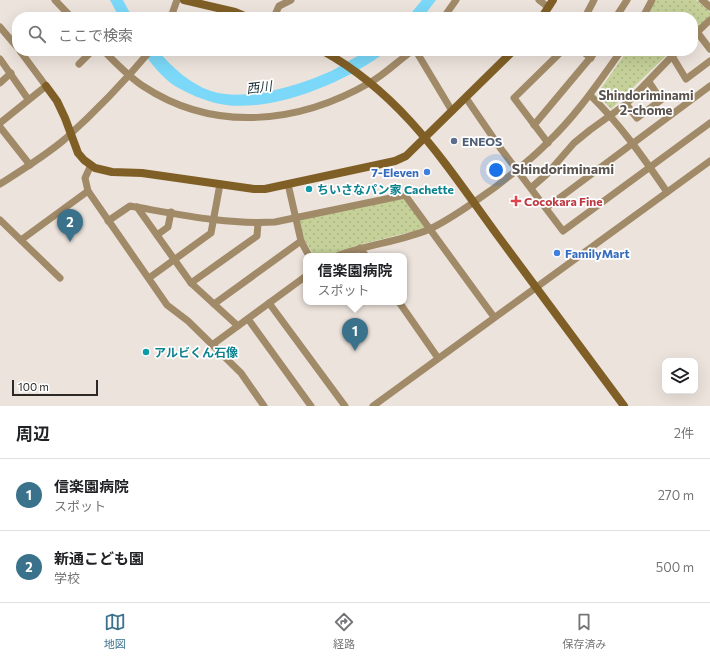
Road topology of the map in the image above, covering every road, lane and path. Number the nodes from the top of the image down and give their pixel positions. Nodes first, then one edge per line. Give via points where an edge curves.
1 (55, 0) edge
2 (177, 0) edge
3 (184, 0) edge
4 (291, 0) edge
5 (456, 0) edge
6 (539, 0) edge
7 (594, 0) edge
8 (627, 0) edge
9 (652, 0) edge
10 (702, 0) edge
11 (550, 4) edge
12 (710, 7) edge
13 (66, 12) edge
14 (173, 12) edge
15 (235, 12) edge
16 (276, 12) edge
17 (448, 12) edge
18 (588, 12) edge
19 (619, 12) edge
20 (646, 12) edge
21 (710, 20) edge
22 (0, 28) edge
23 (698, 31) edge
24 (698, 37) edge
25 (12, 41) edge
26 (710, 49) edge
27 (24, 56) edge
28 (87, 56) edge
29 (109, 56) edge
30 (146, 56) edge
31 (332, 56) edge
32 (405, 56) edge
33 (419, 56) edge
34 (508, 56) edge
35 (557, 56) edge
36 (588, 56) edge
37 (617, 56) edge
38 (672, 56) edge
39 (675, 56) edge
40 (591, 58) joint
41 (0, 59) edge
42 (710, 61) edge
43 (79, 64) dead end
44 (11, 73) junction
45 (129, 75) junction
46 (0, 82) edge
47 (371, 82) junction
48 (649, 82) junction
49 (46, 86) junction
50 (710, 86) edge
51 (590, 95) junction
52 (466, 98) junction
53 (28, 99) junction
54 (626, 104) junction
55 (452, 111) junction
56 (611, 115) junction
57 (0, 123) edge
58 (710, 123) edge
59 (534, 125) junction
60 (0, 126) edge
61 (71, 133) junction
62 (426, 138) junction
63 (548, 143) junction
64 (634, 143) junction
65 (710, 161) edge
66 (30, 165) junction
67 (90, 165) junction
68 (650, 167) junction
69 (517, 170) junction
70 (0, 184) edge
71 (220, 184) junction
72 (288, 184) junction
73 (532, 187) junction
74 (86, 192) junction
75 (667, 192) junction
76 (474, 203) junction
77 (137, 207) junction
78 (546, 208) junction
79 (171, 212) junction
80 (294, 218) junction
81 (214, 219) junction
82 (0, 220) edge
83 (108, 221) junction
84 (258, 223) junction
85 (429, 229) junction
86 (157, 235) junction
87 (21, 240) junction
88 (301, 241) junction
89 (360, 248) junction
90 (307, 253) edge
91 (346, 253) edge
92 (364, 253) edge
93 (174, 259) junction
94 (60, 278) dead end
95 (148, 278) junction
96 (303, 278) edge
97 (191, 283) junction
98 (536, 288) junction
99 (269, 303) junction
100 (214, 304) junction
101 (401, 305) edge
102 (494, 317) junction
103 (248, 319) junction
104 (238, 326) junction
105 (212, 345) junction
106 (438, 358) junction
107 (264, 406) edge
108 (311, 406) edge
109 (345, 406) edge
110 (373, 406) edge
111 (624, 406) edge

1 - 13 street
2 - 14 street
3 - 15 street
4 - 16 street via 279,6
5 - 17 street
6 - 11 street
7 - 18 street
8 - 19 street
9 - 20 street
10 - 12 street
21 - 23 street
22 - 25 street
24 - 26 street
27 - 49 street
28 - 43 street
29 - 45 street
30 - 45 street
31 - 47 street
32 - 47 street
33 - 55 street
34 - 52 street
35 - 59 street via 514,98
36 - 40 street
37 - 51 street
38 - 48 street
39 - 42 street via 686,79
40 - 59 street
41 - 44 street
44 - 46 street
44 - 53 street
45 - 47 street via 143,86 181,105 223,117 248,119 272,117 313,107 339,98
45 - 61 street
47 - 62 street
48 - 54 street
48 - 54 street via 661,100 636,118
49 - 53 street
49 - 61 street via 57,101
50 - 64 street
51 - 56 street
51 - 63 street
52 - 55 street
52 - 69 street
53 - 57 street
54 - 56 street
55 - 62 street
56 - 64 street
56 - 73 street via 574,144
58 - 68 street
59 - 63 street
60 - 66 street
61 - 66 street
61 - 67 street via 78,153
62 - 72 street via 406,156 395,161
62 - 76 street
63 - 69 street
64 - 68 street
64 - 78 street
65 - 75 street
66 - 70 street
67 - 71 street via 112,172 142,173
67 - 74 street via 85,178
68 - 75 street
68 - 78 street via 563,231
69 - 73 street
69 - 76 street
71 - 72 street via 254,189
71 - 81 street
72 - 80 street
73 - 78 street
74 - 83 street
74 - 87 street
75 - 98 street
76 - 85 street via 454,217
76 - 98 street
77 - 79 street
77 - 83 street via 130,206
77 - 86 street
79 - 81 street
79 - 86 street via 168,227
80 - 84 street
80 - 85 street via 405,195
80 - 88 street
81 - 84 street
81 - 93 street via 211,233
82 - 87 street
83 - 95 street
84 - 97 street via 257,236
85 - 89 street via 400,240
85 - 102 street
86 - 93 street
87 - 94 street
88 - 90 street
88 - 100 street
89 - 91 street
89 - 92 street
93 - 95 street
93 - 97 street
95 - 105 street via 167,305
96 - 99 street
97 - 100 street
98 - 102 street
98 - 111 street
99 - 103 street
99 - 109 street
100 - 104 street
101 - 106 street
102 - 106 street
103 - 104 street
103 - 108 street
104 - 105 street
105 - 107 street via 241,373
106 - 110 street

